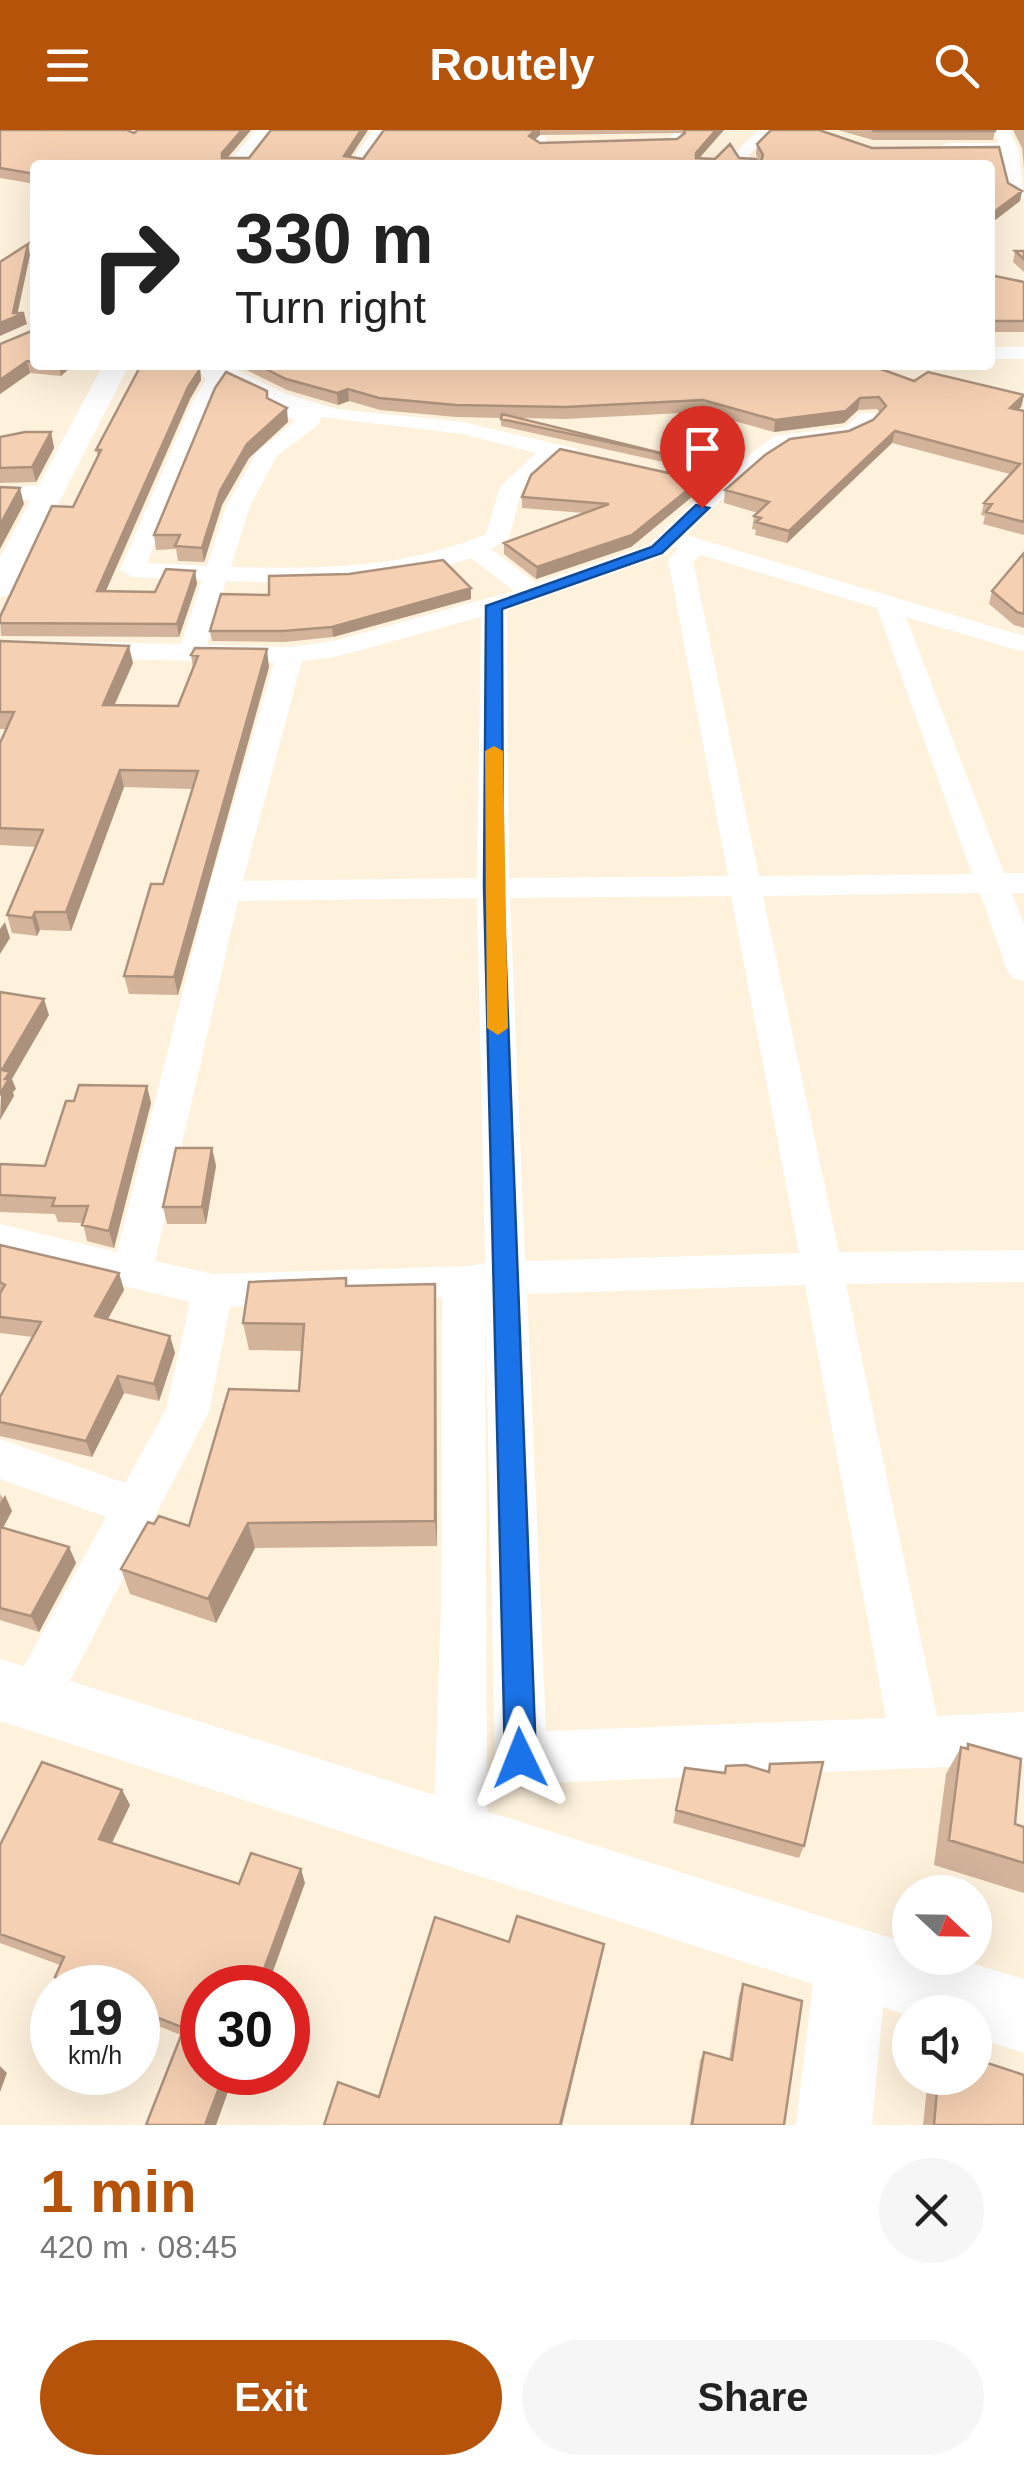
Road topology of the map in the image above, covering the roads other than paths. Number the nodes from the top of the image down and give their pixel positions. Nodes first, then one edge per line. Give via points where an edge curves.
1 (266, 130) edge
2 (380, 130) edge
3 (768, 130) edge
4 (1002, 130) edge
5 (681, 135) edge
6 (537, 137) edge
7 (657, 140) edge
8 (559, 143) edge
9 (930, 148) edge
10 (1010, 148) junction
11 (240, 160) edge
12 (359, 160) edge
13 (523, 160) edge
14 (652, 160) edge
15 (745, 160) edge
16 (1024, 194) edge
17 (1004, 207) edge
18 (1024, 207) edge
19 (1024, 352) edge
20 (995, 353) edge
21 (113, 370) edge
22 (210, 370) edge
23 (870, 418) edge
24 (552, 450) junction
25 (590, 458) edge
26 (0, 492) edge
27 (50, 493) junction
28 (684, 542) junction
29 (476, 550) junction
30 (216, 572) junction
31 (0, 587) edge
32 (514, 600) junction
33 (888, 602) junction
34 (1024, 644) edge
35 (0, 648) edge
36 (191, 653) junction
37 (290, 655) junction
38 (1008, 883) edge
39 (744, 884) junction
40 (494, 886) junction
41 (224, 891) junction
42 (1024, 970) edge
43 (0, 1240) edge
44 (1024, 1266) edge
45 (820, 1268) junction
46 (133, 1269) junction
47 (484, 1279) junction
48 (213, 1290) junction
49 (0, 1458) edge
50 (138, 1508) junction
51 (17, 1695) edge
52 (1024, 1738) edge
53 (916, 1743) junction
54 (460, 1837) junction
55 (852, 1962) junction
56 (1024, 2016) edge
57 (834, 2125) edge

1 - 11 street
2 - 12 street
3 - 15 street via 740,155
4 - 10 street
5 - 7 street
5 - 14 street
6 - 8 street
6 - 13 street
9 - 10 street
10 - 16 street via 1018,192
17 - 18 street
19 - 20 street
21 - 27 street
22 - 24 street via 335,415 463,428
22 - 30 street via 311,419 258,467
22 - 30 street via 132,570
23 - 28 street via 852,433 782,441 714,484
24 - 25 street
24 - 29 street via 510,487 497,538
26 - 27 street
27 - 31 street
28 - 32 street
28 - 33 street
28 - 39 street via 680,559
29 - 30 street via 371,572
29 - 32 street
30 - 36 street
32 - 37 street
32 - 40 street
33 - 34 street
33 - 38 street
35 - 36 street
36 - 37 street
37 - 41 street
38 - 39 street
38 - 42 street
39 - 40 street
39 - 45 street
40 - 41 street
40 - 47 street
41 - 46 street
43 - 46 street
44 - 45 street
45 - 47 street
45 - 53 street
46 - 48 street
47 - 48 street
47 - 53 street via 520,1758
47 - 54 street
48 - 50 street via 187,1412
49 - 50 street
50 - 51 street
51 - 54 street
52 - 53 street
54 - 55 street
55 - 56 street
55 - 57 street

